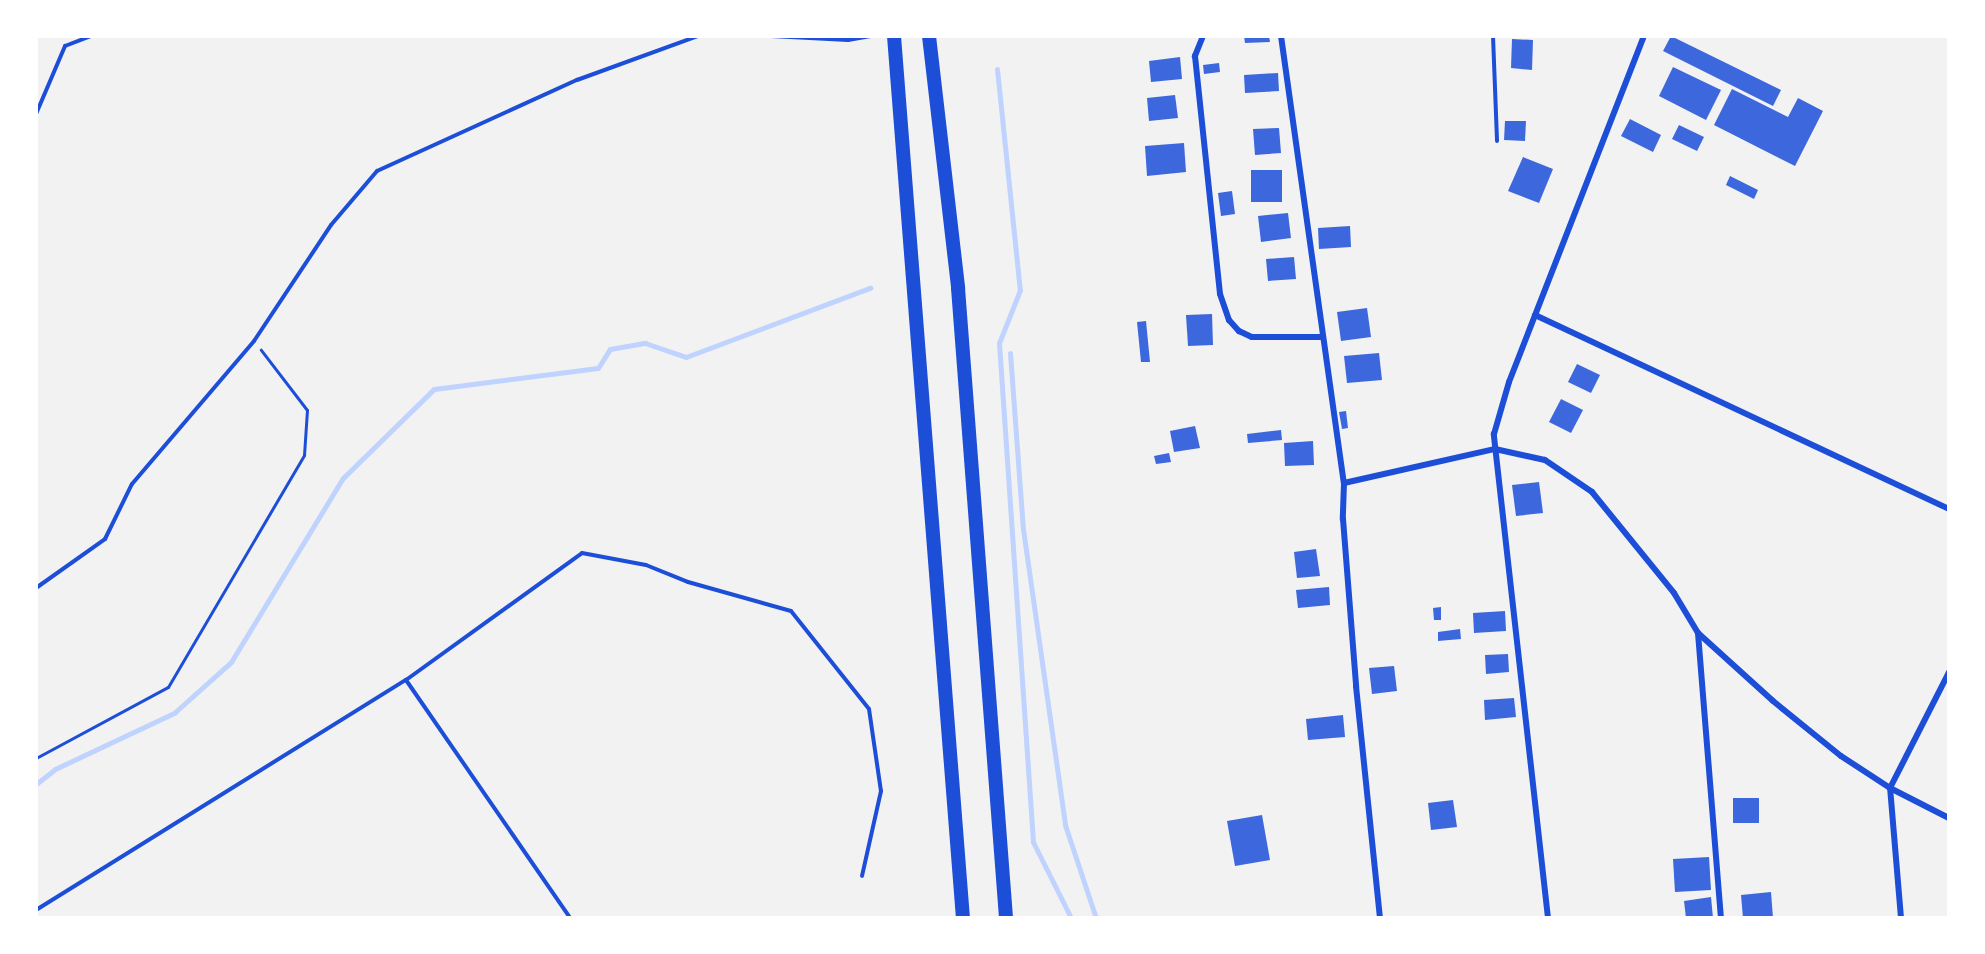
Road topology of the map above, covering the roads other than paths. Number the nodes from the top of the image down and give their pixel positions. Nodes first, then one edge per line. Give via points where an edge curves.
1 (91, 36) edge
2 (698, 36) edge
3 (771, 36) edge
4 (871, 36) edge
5 (894, 36) edge
6 (929, 36) edge
7 (1203, 36) edge
8 (1281, 36) edge
9 (1493, 36) edge
10 (1644, 36) edge
11 (36, 114) edge
12 (1497, 141) dead end
13 (1535, 315) junction
14 (1323, 337) junction
15 (1495, 448) junction
16 (1344, 483) junction
17 (1949, 509) edge
18 (36, 588) edge
19 (1698, 633) junction
20 (1949, 672) edge
21 (406, 680) junction
22 (1890, 788) junction
23 (1949, 818) edge
24 (862, 876) dead end
25 (36, 910) edge
26 (570, 918) edge
27 (963, 918) edge
28 (1006, 918) edge
29 (1380, 918) edge
30 (1548, 918) edge
31 (1721, 918) edge
32 (1901, 918) edge

1 - 11 lane via 65,46
2 - 18 lane via 577,80 377,171 331,225 254,341 132,484 105,539
3 - 4 lane via 848,40
5 - 27 highway
6 - 28 highway via 958,288
7 - 14 street via 1194,56 1220,294 1229,320 1252,337
8 - 14 street
9 - 12 lane
10 - 13 street
13 - 15 street via 1497,418
13 - 17 street
14 - 16 street
15 - 16 street
15 - 19 street via 1545,460 1592,492 1674,593
15 - 30 street
16 - 29 street via 1356,686
19 - 22 street via 1841,756
19 - 31 street
20 - 22 street
21 - 24 lane via 582,553 646,565 688,582 792,610 869,709 881,791
21 - 25 lane
21 - 26 lane
22 - 23 street
22 - 32 street

